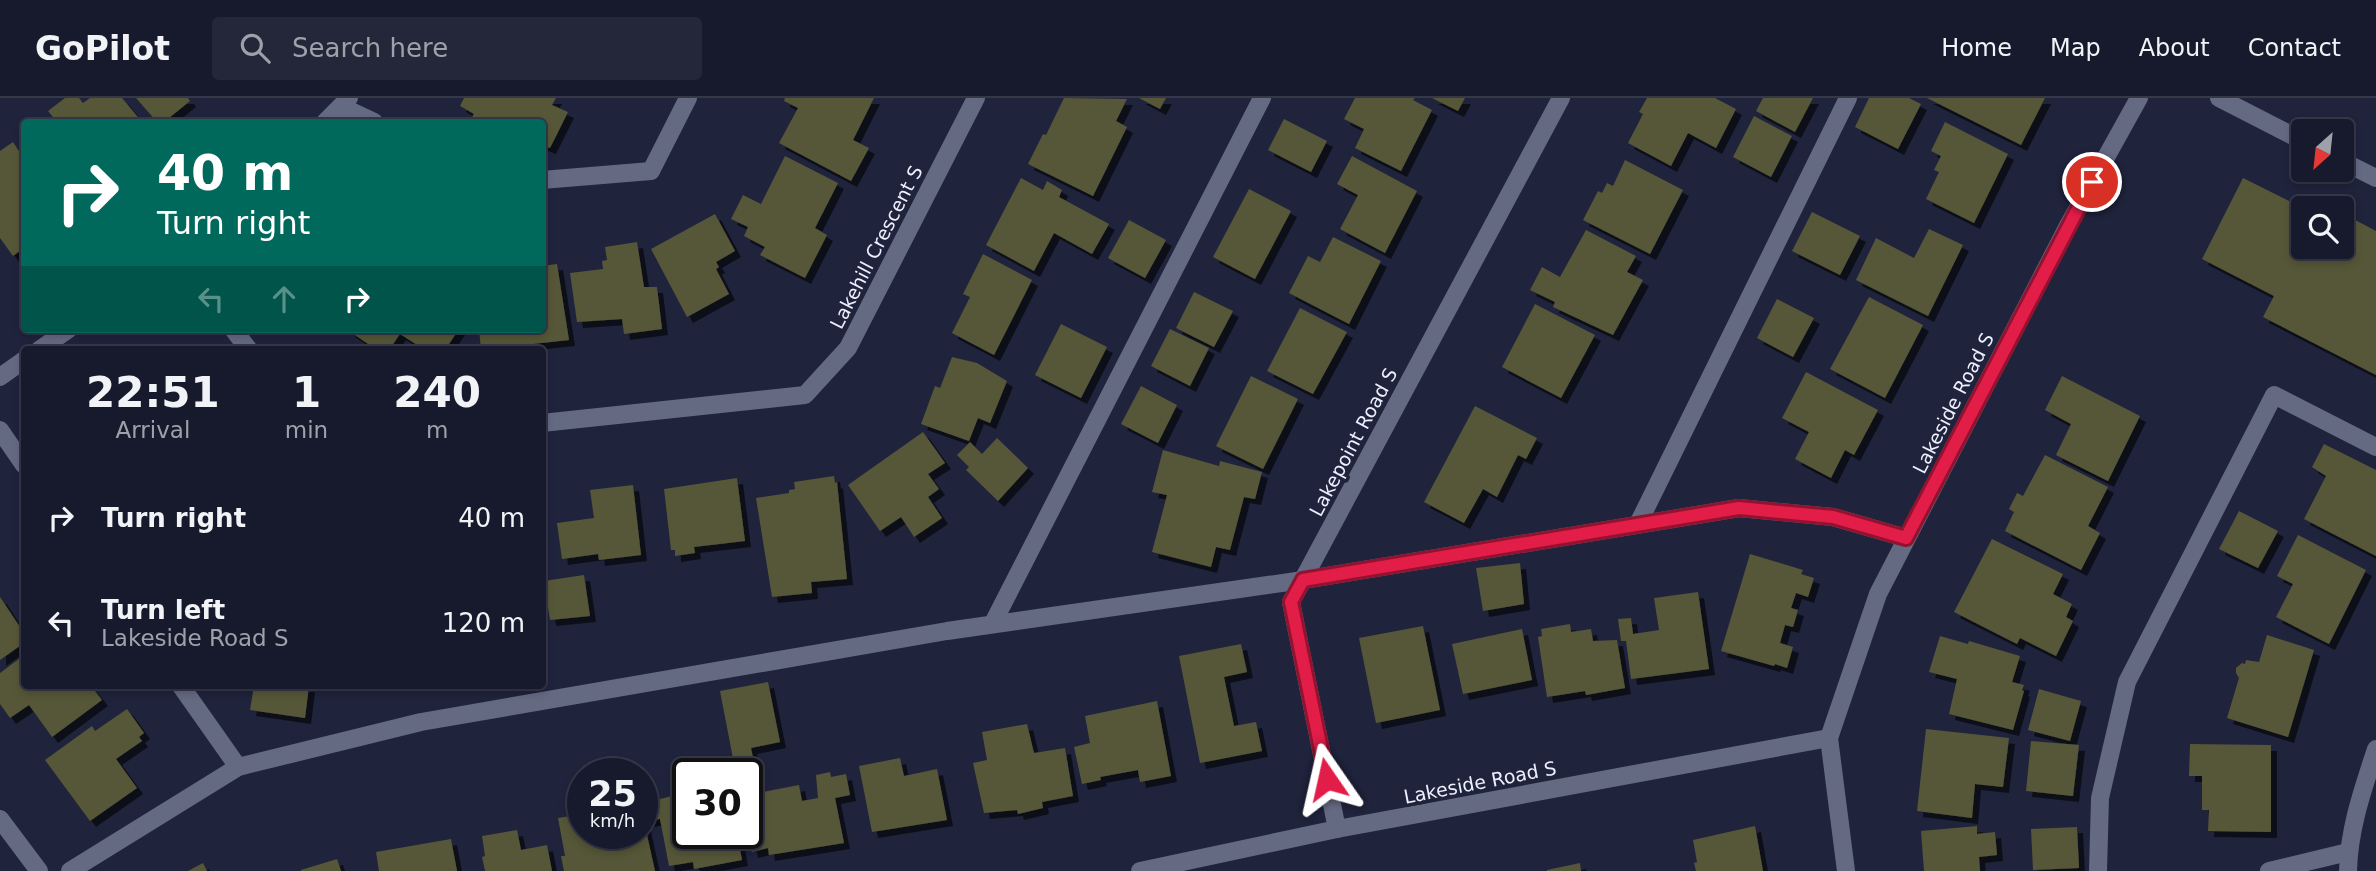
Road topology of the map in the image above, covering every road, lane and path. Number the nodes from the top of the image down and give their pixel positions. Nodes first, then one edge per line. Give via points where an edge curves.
1 (688, 98) edge
2 (976, 98) edge
3 (1262, 98) edge
4 (1561, 98) edge
5 (1848, 98) edge
6 (2138, 98) edge
7 (2219, 98) edge
8 (346, 103) edge
9 (328, 119) edge
10 (370, 119) edge
11 (2291, 135) edge
12 (2354, 167) edge
13 (2376, 178) edge
14 (546, 180) edge
15 (63, 333) edge
16 (44, 346) edge
17 (21, 362) edge
18 (0, 377) edge
19 (546, 423) edge
20 (0, 430) edge
21 (2376, 447) edge
22 (21, 461) edge
23 (1638, 524) junction
24 (1906, 538) junction
25 (1303, 580) junction
26 (993, 623) junction
27 (183, 689) edge
28 (1829, 738) junction
29 (2376, 749) edge
30 (238, 767) junction
31 (0, 819) edge
32 (1337, 829) junction
33 (2348, 852) junction
34 (39, 871) edge
35 (70, 871) edge
36 (1140, 871) edge
37 (1846, 871) edge
38 (2098, 871) edge
39 (2269, 871) edge
40 (2348, 871) edge

1 - 14 street via 651,171
2 - 19 street, Lakehill Crescent S via 848,348 805,395
3 - 26 street
4 - 25 street, Lakepoint Road S
5 - 23 street
6 - 24 street, Lakeside Road S
7 - 11 street
8 - 9 street
8 - 10 street
12 - 13 street
15 - 16 street
17 - 18 street
20 - 22 street
21 - 38 street via 2274,396 2127,682 2100,798
23 - 24 street via 1739,508 1833,517
23 - 25 street
24 - 28 street, Lakeside Road S via 1878,594
25 - 26 street
25 - 32 street, Lakepoint Road S via 1291,602
26 - 30 street via 421,722
27 - 30 street
28 - 32 street, Lakeside Road S
28 - 37 street, Lakeside Road S
29 - 33 street
30 - 35 street
31 - 34 street
32 - 36 street, Lakeside Road S
33 - 39 street
33 - 40 street

